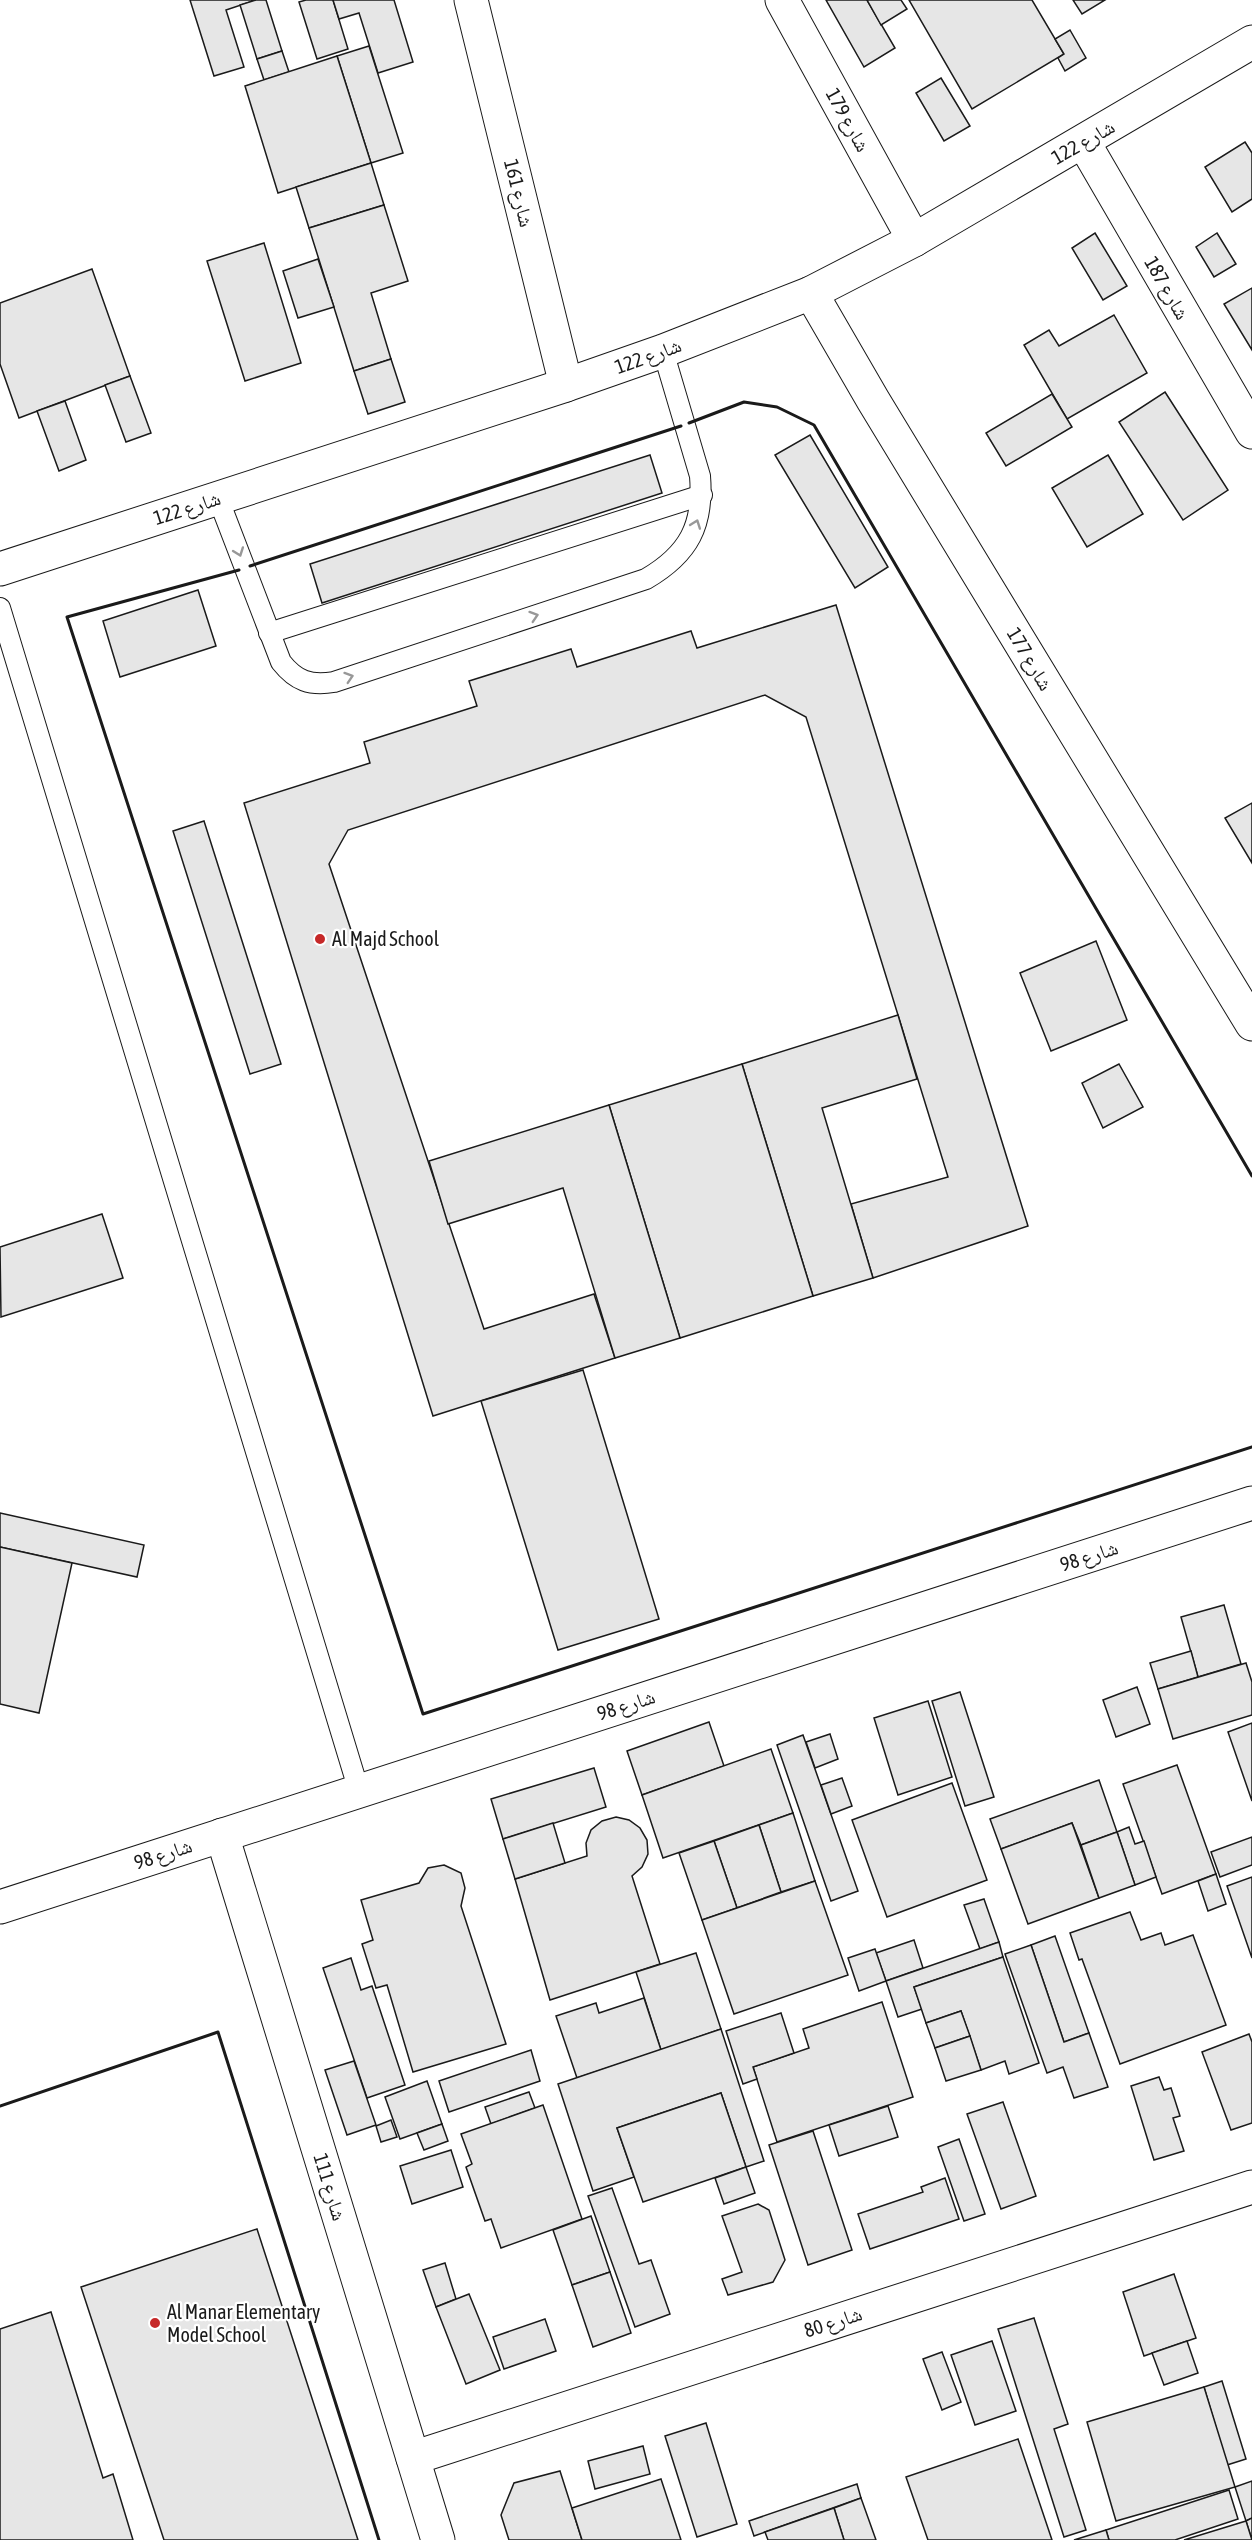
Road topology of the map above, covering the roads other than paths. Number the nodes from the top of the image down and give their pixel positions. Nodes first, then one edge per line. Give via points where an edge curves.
1 (471, 0) edge
2 (783, 0) edge
3 (1252, 42) edge
4 (1084, 143) junction
5 (914, 240) junction
6 (811, 293) junction
7 (663, 351) junction
8 (566, 385) junction
9 (1247, 414) edge
10 (702, 495) junction
11 (218, 498) junction
12 (0, 569) edge
13 (0, 608) edge
14 (269, 633) junction
15 (1252, 1024) edge
16 (1252, 1503) edge
17 (359, 1791) junction
18 (222, 1835) junction
19 (0, 1907) edge
20 (1252, 2187) edge
21 (413, 2458) junction
22 (438, 2540) edge

1 - 8 street, شارع 161
2 - 5 street, شارع 179
3 - 4 street, شارع 122
4 - 5 street, شارع 122
4 - 9 street, شارع 187
5 - 6 street, شارع 122
6 - 7 street, شارع 122
6 - 15 street, شارع 177
7 - 8 street, شارع 122
7 - 10 lane via 700,476
8 - 11 street, شارع 122
10 - 14 lane
14 -> 10 lane via 291,675 318,685 345,678 646,579 669,566 687,545 699,521
11 - 12 street, شارع 122
11 -> 14 lane
13 - 17 lane
16 - 17 street, شارع 98
17 - 18 street, شارع 98
18 - 19 street, شارع 98
18 - 21 street, شارع 111
20 - 21 street, شارع 80
21 - 22 street, شارع 111

